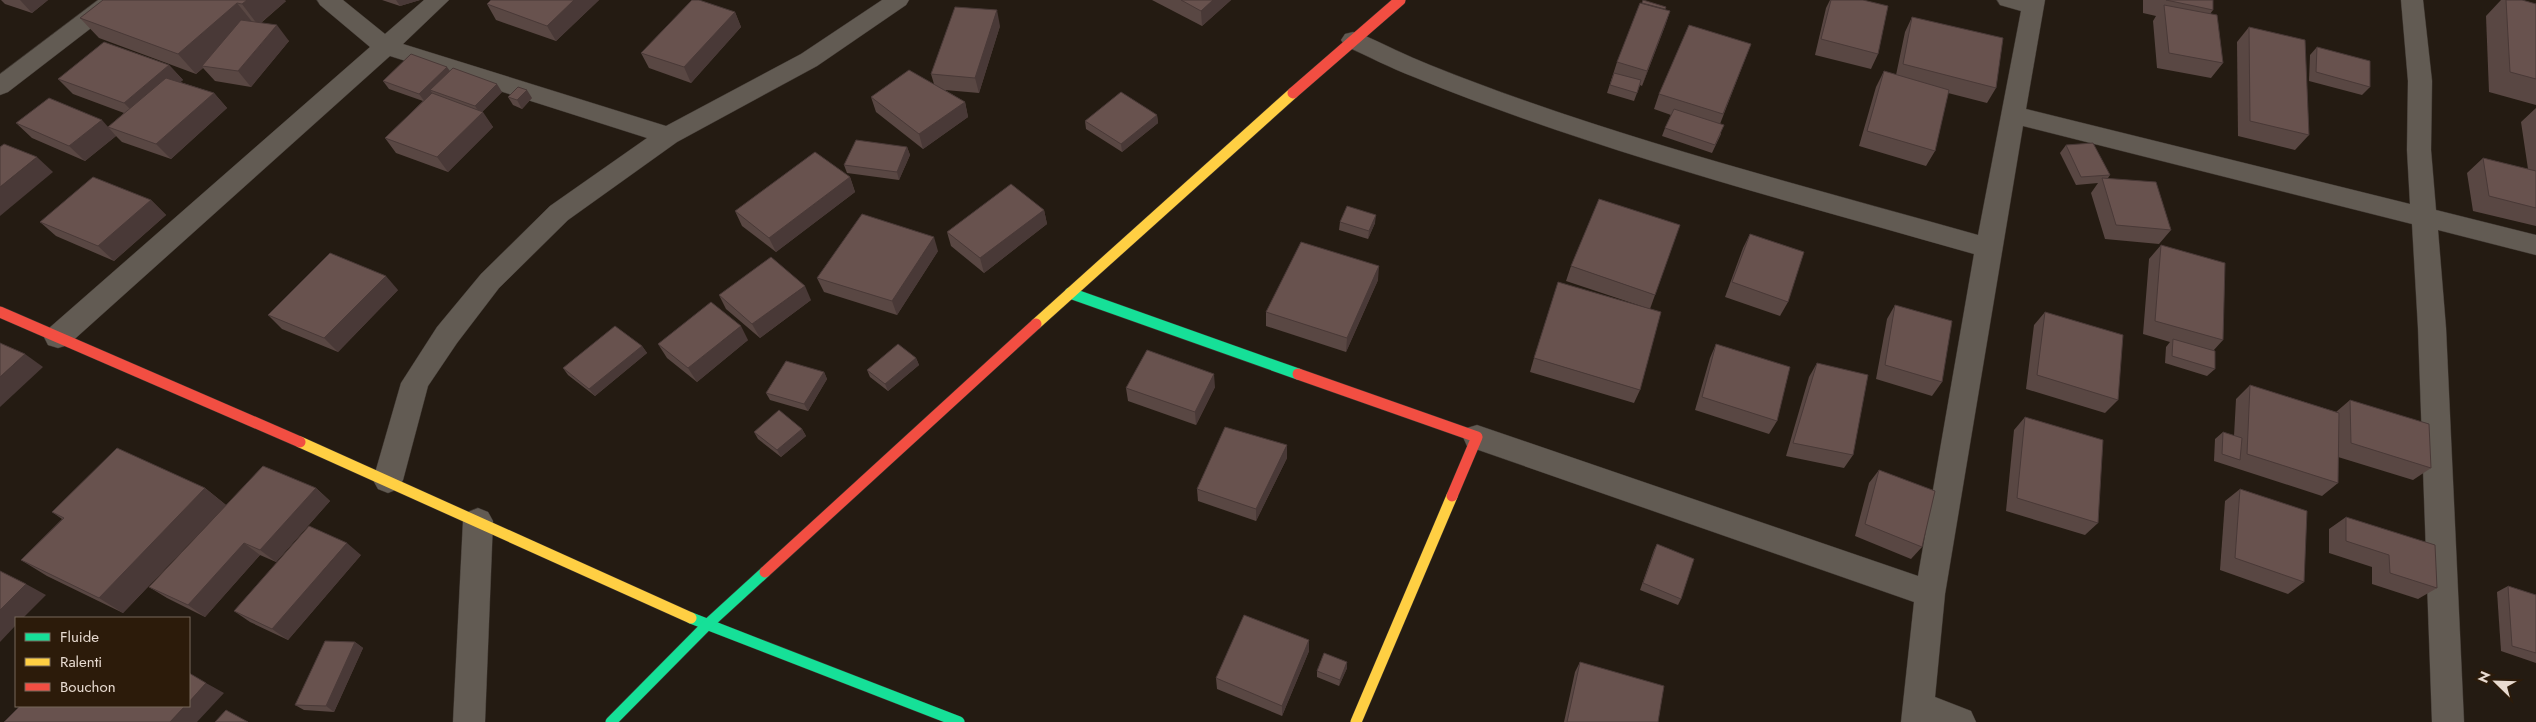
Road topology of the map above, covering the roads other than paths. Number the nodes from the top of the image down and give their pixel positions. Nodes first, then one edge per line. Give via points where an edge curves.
1 (113, 0) edge
2 (328, 0) edge
3 (438, 0) edge
4 (898, 0) edge
5 (1400, 0) edge
6 (2412, 0) edge
7 (2025, 2) edge
8 (1353, 40) junction
9 (384, 46) junction
10 (0, 86) edge
11 (2012, 114) junction
12 (668, 136) junction
13 (2425, 217) junction
14 (2536, 245) edge
15 (1988, 248) junction
16 (1070, 293) junction
17 (0, 312) edge
18 (58, 337) junction
19 (1477, 437) junction
20 (388, 480) junction
21 (478, 521) junction
22 (1930, 594) junction
23 (707, 625) junction
24 (1918, 714) edge
25 (469, 722) edge
26 (611, 722) edge
27 (959, 722) edge
28 (1356, 722) edge
29 (1960, 722) edge
30 (2448, 722) edge

1 - 10 street
2 - 9 street
3 - 9 street
4 - 12 street via 809,60
5 - 8 street
6 - 13 street via 2420,81 2419,150
7 - 11 street
8 - 15 street via 1432,75 1573,125
8 - 16 street
9 - 12 street
9 - 18 street
11 - 13 street
11 - 15 street
12 - 20 street via 559,213 490,281 447,335 415,383
13 - 14 street
13 - 30 street
15 - 22 street
16 - 19 street
16 - 23 street
17 - 18 street
18 - 20 street
19 - 22 street
19 - 28 street
20 - 21 street
21 - 23 street
21 - 25 street
22 - 24 street
23 - 26 street
23 - 27 street
24 - 29 street

